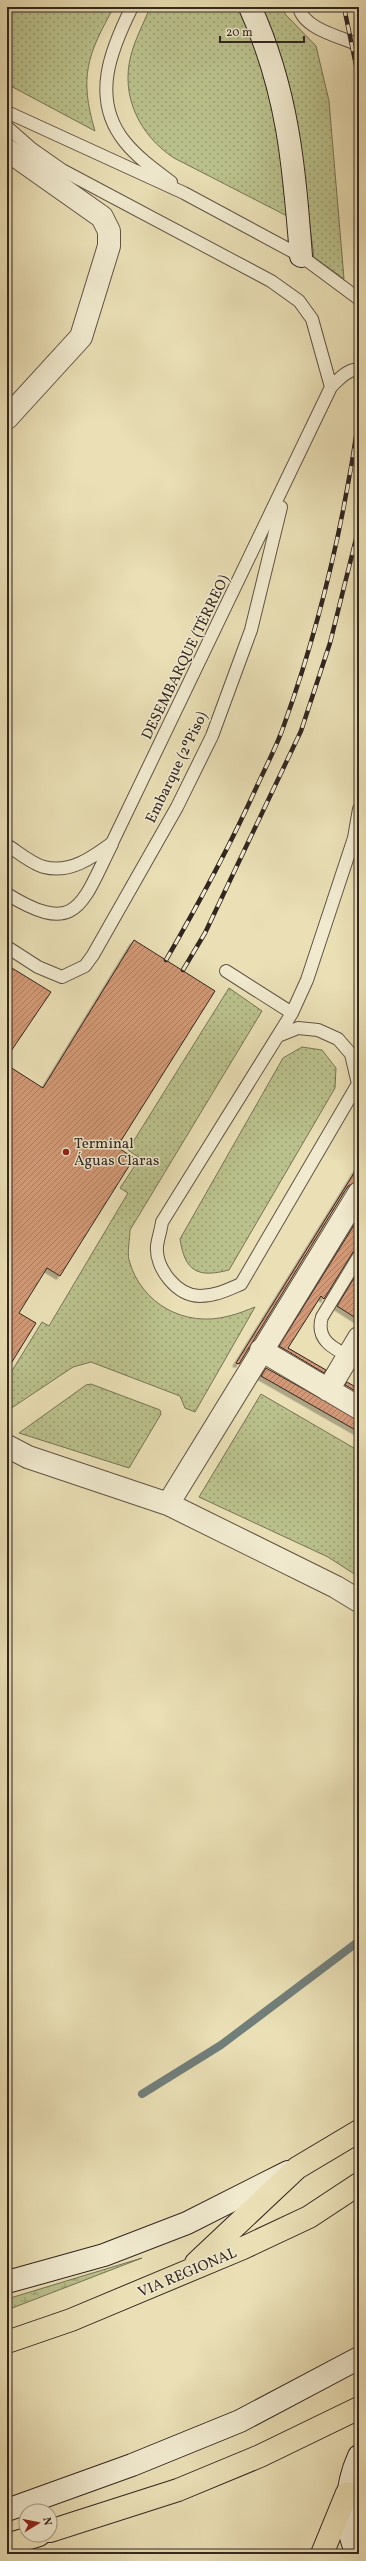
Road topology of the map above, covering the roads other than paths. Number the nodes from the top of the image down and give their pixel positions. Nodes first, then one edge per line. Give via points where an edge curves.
1 (132, 7) edge
2 (250, 7) edge
3 (299, 7) edge
4 (359, 45) edge
5 (7, 112) edge
6 (7, 127) edge
7 (7, 150) edge
8 (184, 193) junction
9 (301, 256) junction
10 (359, 299) edge
11 (359, 370) edge
12 (331, 387) junction
13 (7, 418) edge
14 (286, 484) junction
15 (359, 809) edge
16 (112, 843) junction
17 (7, 845) edge
18 (7, 894) edge
19 (7, 947) edge
20 (226, 971) dead end
21 (292, 1013) junction
22 (278, 1036) junction
23 (358, 1083) edge
24 (359, 1193) edge
25 (359, 1256) edge
26 (261, 1350) junction
27 (355, 1352) edge
28 (328, 1390) junction
29 (359, 1408) edge
30 (7, 1446) edge
31 (168, 1504) junction
32 (359, 1602) edge
33 (359, 2131) edge
34 (297, 2168) junction
35 (359, 2184) edge
36 (184, 2274) junction
37 (7, 2282) edge
38 (7, 2342) edge
39 (359, 2358) edge
40 (359, 2408) edge
41 (359, 2456) edge
42 (347, 2493) junction
43 (7, 2510) edge
44 (58, 2528) edge
45 (18, 2542) edge
46 (7, 2545) edge
47 (322, 2554) edge
48 (357, 2554) edge

1 - 8 lane via 110,59 106,89 112,117 132,150
2 - 9 street via 270,58 289,131
3 - 4 lane via 310,24
5 - 8 lane
6 - 12 lane via 62,170 272,282 298,301 312,319
7 - 13 street via 102,217 109,231 109,246 81,337
8 - 9 lane
9 - 10 lane
11 - 12 lane via 342,376
12 - 14 lane
14 - 16 lane, DESEMBARQUE (TÉRREO)
14 - 19 lane, Embarque (2ºPiso) via 249,637 212,736 177,807 93,955 85,966 62,977 38,967
15 - 21 lane via 354,838 307,980
16 - 17 lane, DESEMBARQUE (TÉRREO) via 86,862 57,869 43,867
16 - 18 lane, DESEMBARQUE (TÉRREO) via 84,901 74,910 50,915 30,908
20 - 21 lane
21 - 22 lane
22 - 23 lane via 298,1028 318,1030 338,1038 351,1054
22 - 23 lane via 162,1222 157,1248 164,1272 180,1290 198,1296 219,1293 241,1284
24 - 26 street
25 - 27 lane via 318,1328 323,1340
26 - 28 street
26 - 31 street
27 - 28 street
28 - 29 street
30 - 31 street via 28,1457
31 - 32 street via 336,1587
33 - 34 main road
34 - 36 main road
34 - 37 street via 188,2223 104,2255
35 - 36 main road, VIA REGIONAL via 309,2217
36 - 38 main road, VIA REGIONAL via 70,2320
39 - 43 street via 240,2421 132,2465
40 - 44 main road via 260,2456 178,2490
41 - 42 street
42 - 47 main road
42 - 48 street via 351,2539
45 - 46 main road

